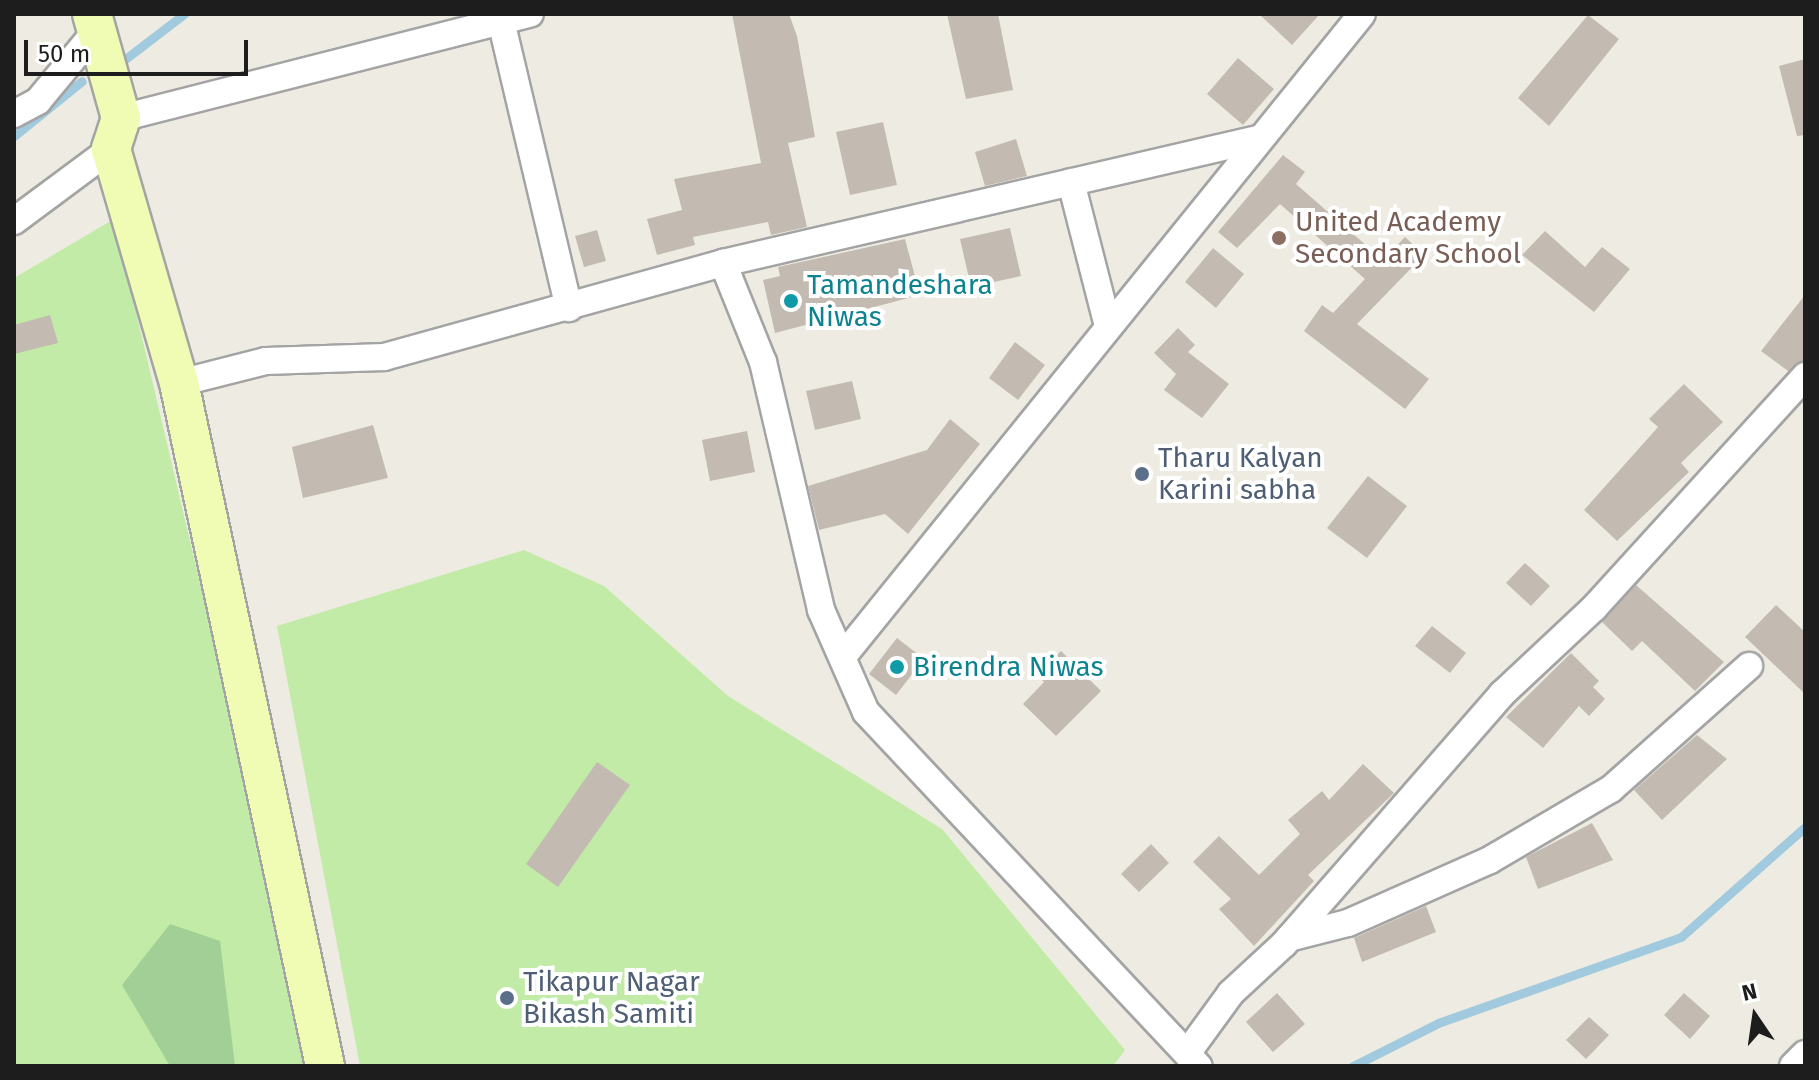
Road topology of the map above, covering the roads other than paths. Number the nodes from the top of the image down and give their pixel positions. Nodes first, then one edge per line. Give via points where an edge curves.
1 (530, 14) edge
2 (1362, 14) edge
3 (93, 23) edge
4 (502, 25) junction
5 (14, 114) edge
6 (116, 134) junction
7 (1257, 139) junction
8 (1071, 182) junction
9 (14, 221) edge
10 (723, 263) junction
11 (569, 308) junction
12 (1108, 326) junction
13 (1805, 376) edge
14 (179, 383) junction
15 (844, 655) junction
16 (1749, 666) dead end
17 (1289, 938) junction
18 (1805, 1054) edge
19 (1194, 1059) edge
20 (325, 1066) edge
21 (1793, 1066) edge

1 - 4 street
2 - 7 street
3 - 5 street via 38,101
3 - 6 street
4 - 6 street
4 - 11 street
6 - 9 street
6 - 14 street
7 - 8 street
7 - 12 street
8 - 10 street
8 - 12 street
10 - 11 street
10 - 15 street via 763,362 821,610
11 - 14 street via 384,357 266,361
12 - 15 street
13 - 17 street via 1640,560 1502,694
14 - 20 street
15 - 19 street via 866,712
16 - 17 street via 1611,789 1490,860 1348,923
17 - 19 street via 1231,993
18 - 21 street

